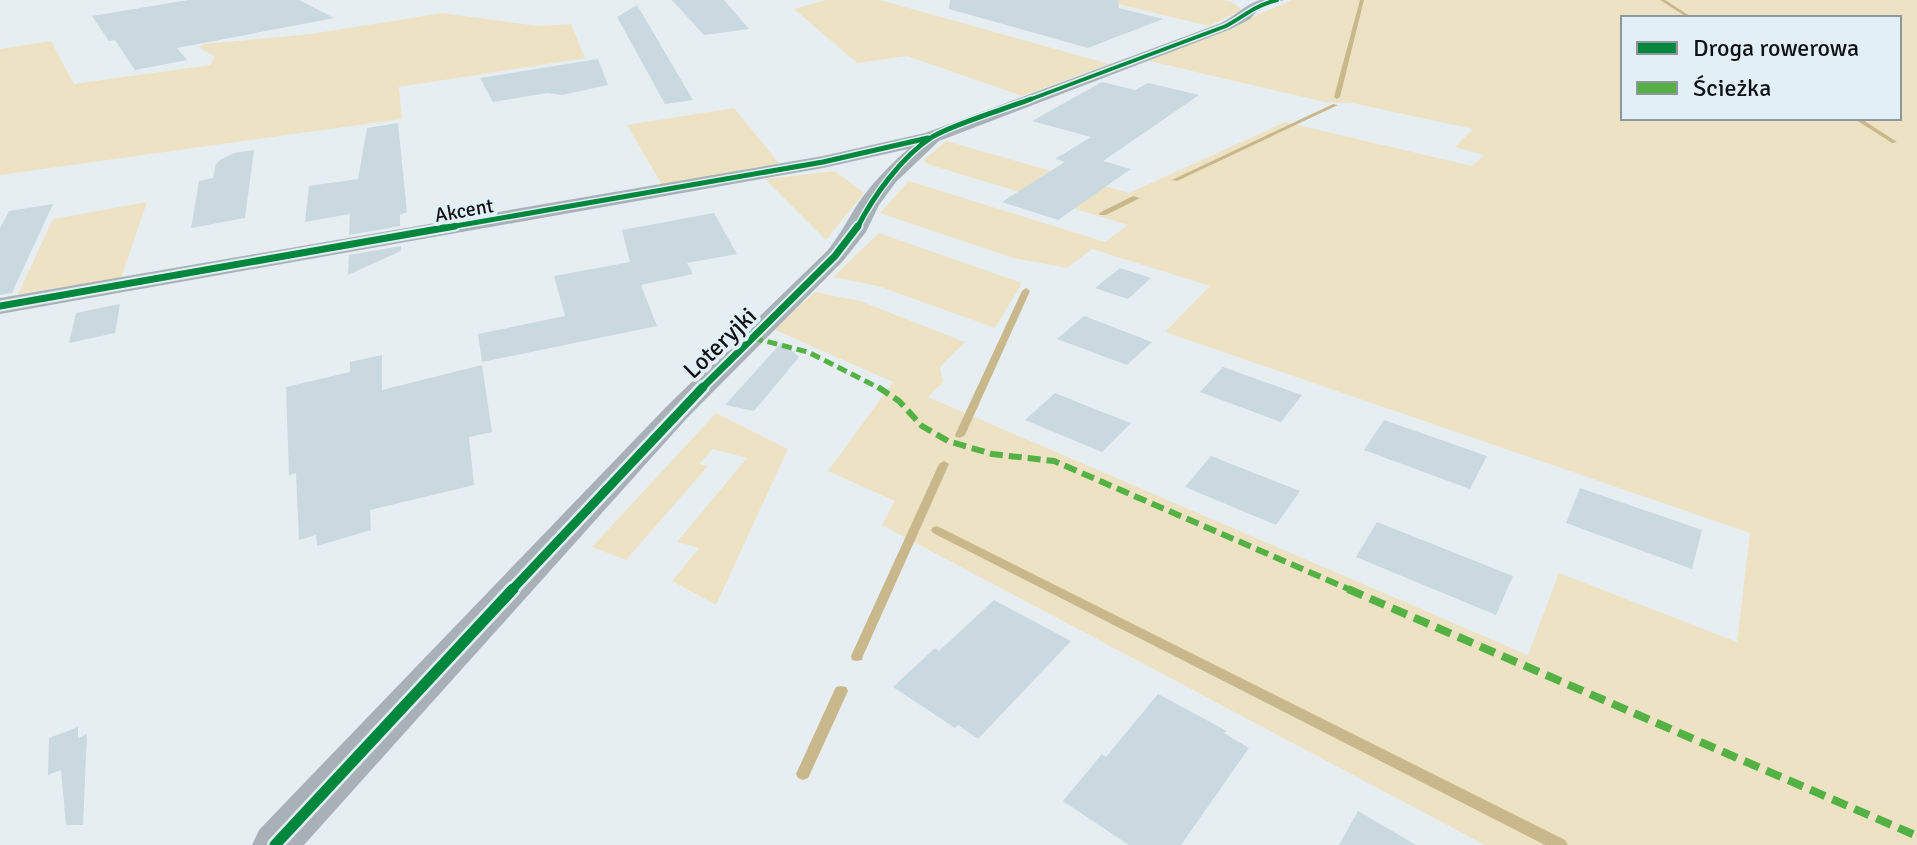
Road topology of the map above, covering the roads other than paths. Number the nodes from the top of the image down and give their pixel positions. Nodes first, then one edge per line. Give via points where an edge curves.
1 (1277, 0) edge
2 (1245, 3) edge
3 (932, 137) junction
4 (0, 306) edge
5 (275, 845) edge

1 - 2 street, Loteryjki
2 - 3 street, Loteryjki via 1245,16 1226,26
3 - 4 street, Akcent via 823,162
3 - 5 street, Loteryjki via 889,178 828,264 678,411

